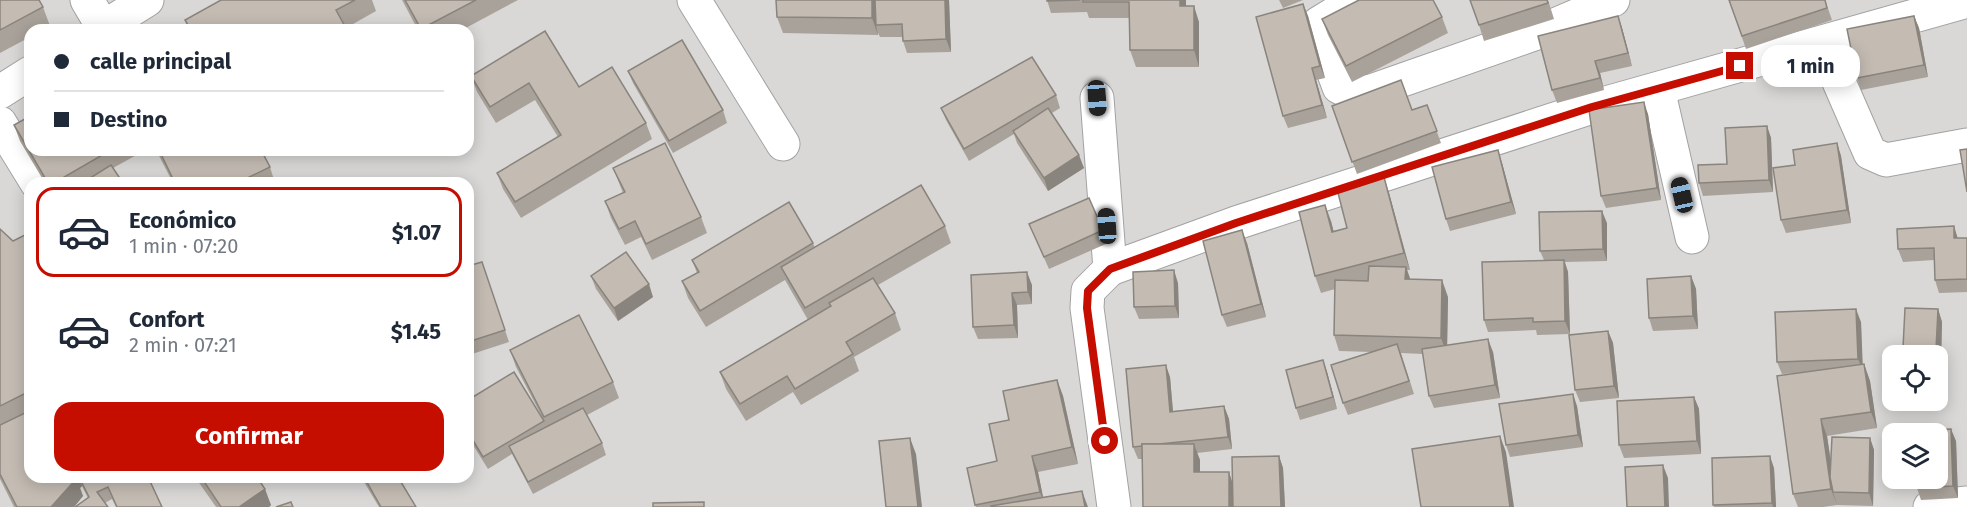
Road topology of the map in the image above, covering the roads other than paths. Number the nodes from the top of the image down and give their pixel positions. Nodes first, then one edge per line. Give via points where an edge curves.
1 (147, 0) edge
2 (694, 0) edge
3 (1357, 0) edge
4 (1613, 0) edge
5 (1967, 1) edge
6 (96, 19) edge
7 (1822, 43) junction
8 (24, 77) edge
9 (1658, 89) junction
10 (0, 92) edge
11 (1097, 98) dead end
12 (0, 123) edge
13 (783, 144) dead end
14 (1967, 146) edge
15 (33, 177) edge
16 (1692, 237) dead end
17 (1110, 269) junction
18 (1967, 503) edge
19 (1114, 507) edge
20 (1930, 507) edge

1 - 6 street
2 - 13 street
3 - 4 street via 1319,23 1340,87 1353,94 1534,34
5 - 7 street
7 - 9 street
7 - 14 street via 1870,153 1886,160
8 - 10 street
9 - 16 street
9 - 17 street via 1347,186
11 - 17 street
12 - 15 street
17 - 19 street via 1088,291 1087,308
18 - 20 street

